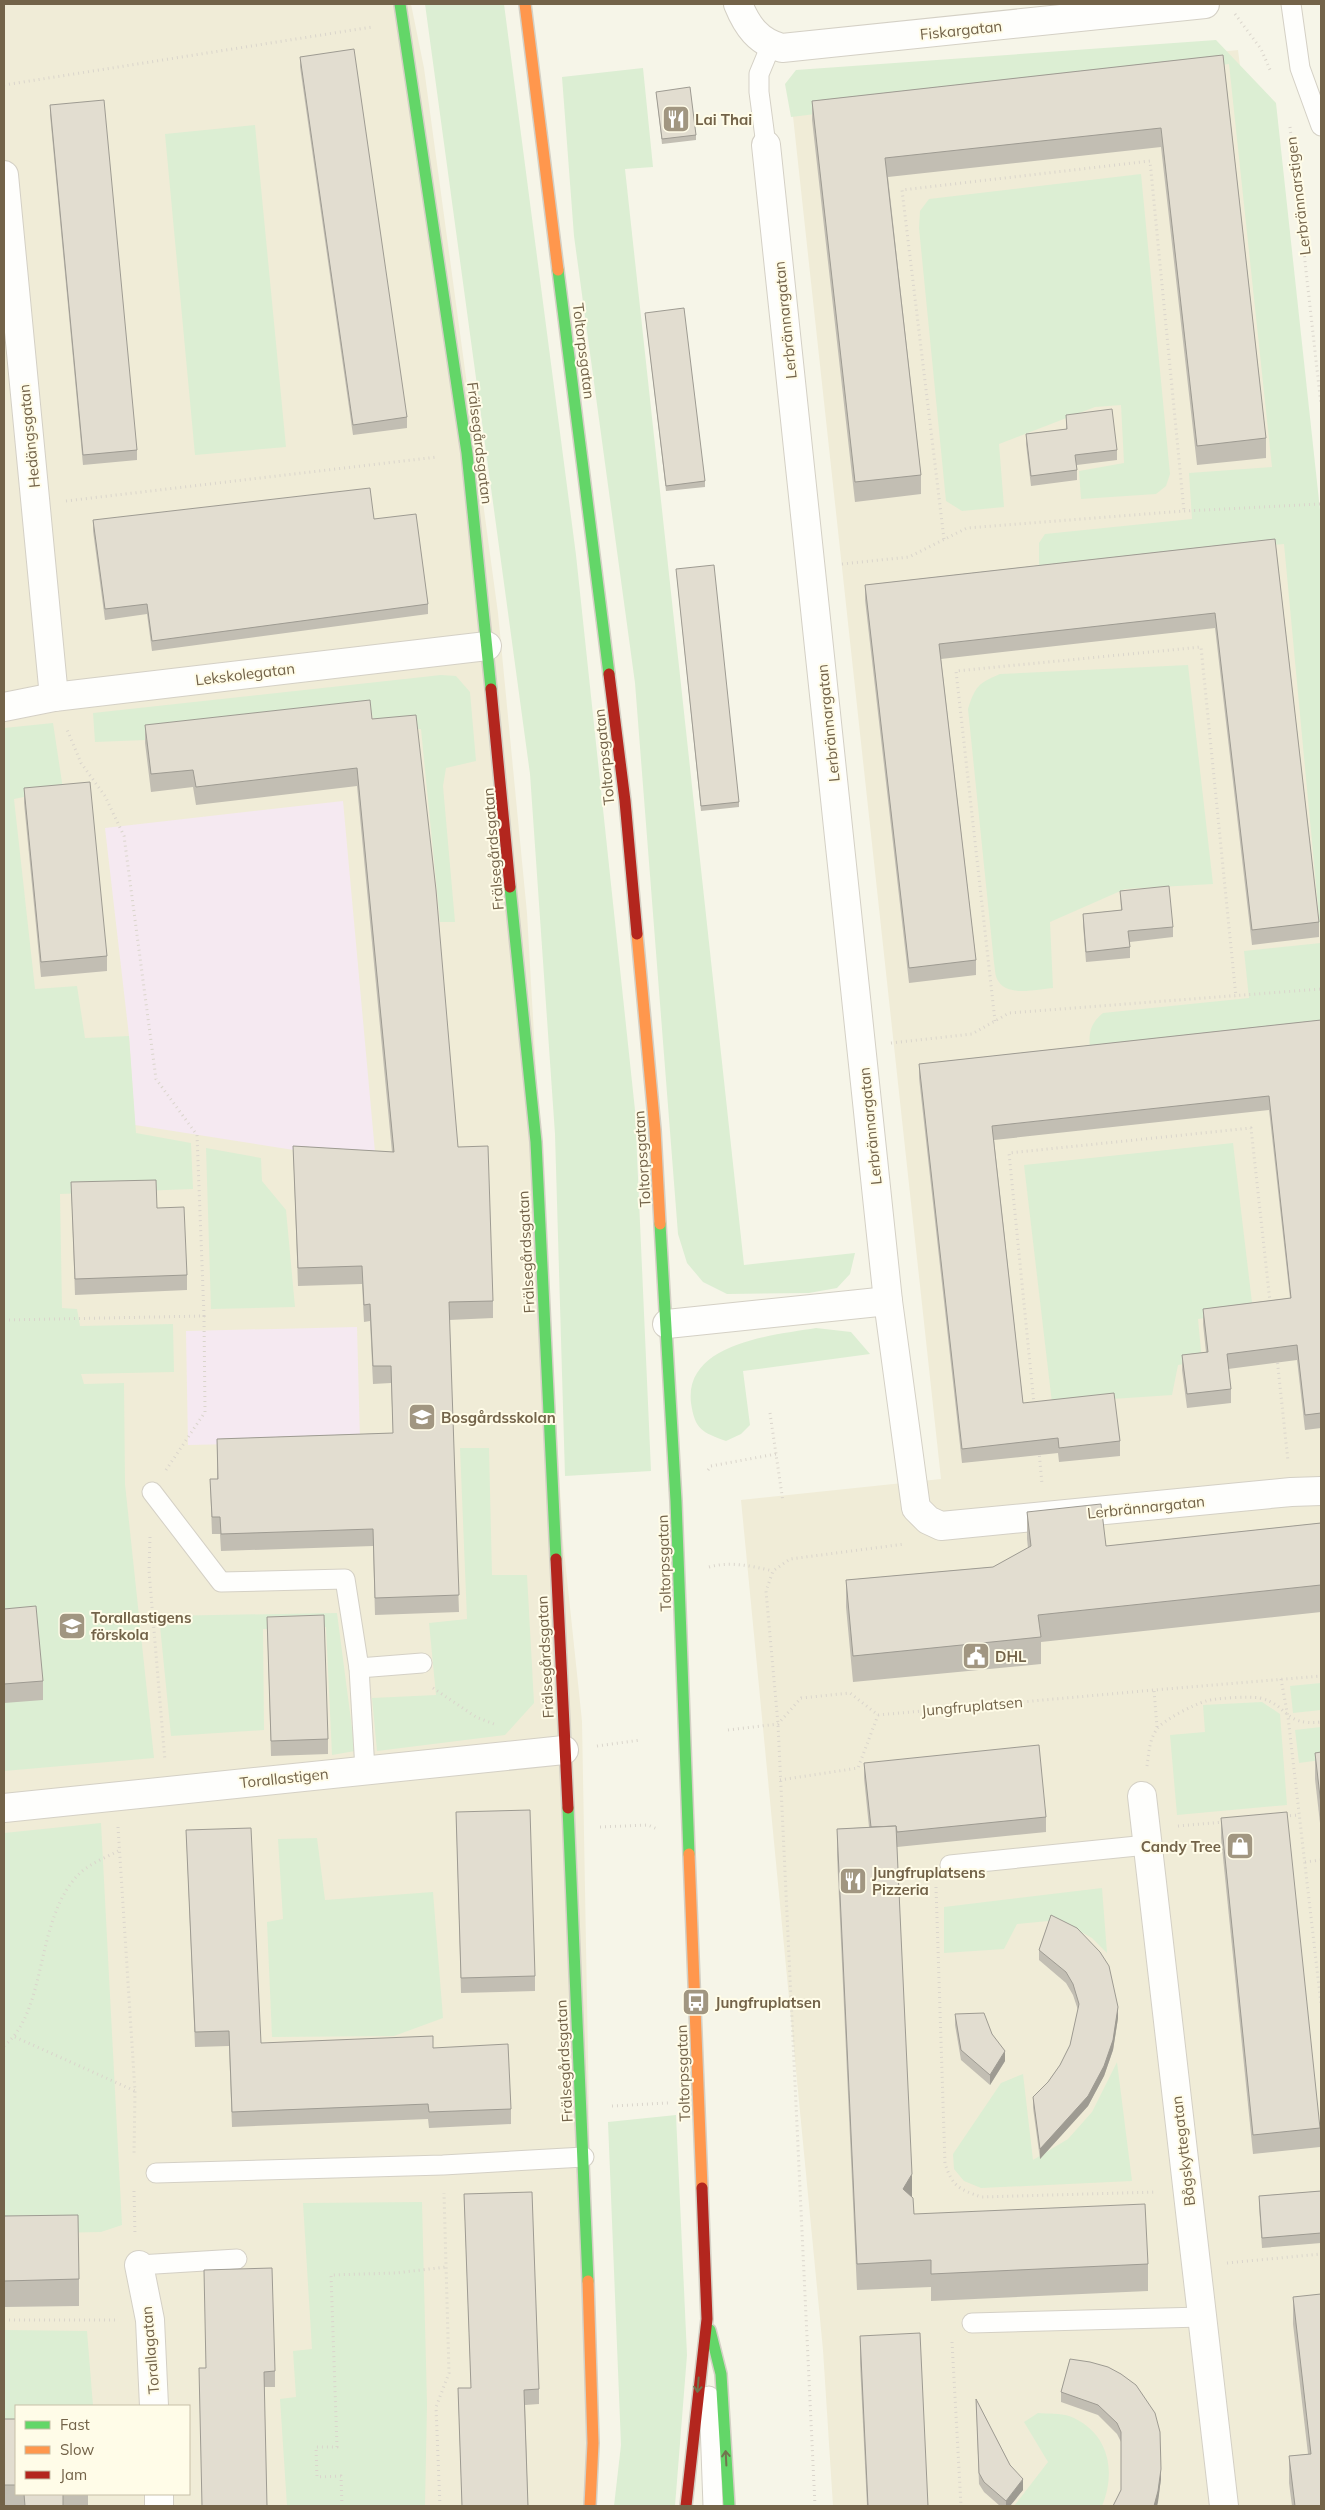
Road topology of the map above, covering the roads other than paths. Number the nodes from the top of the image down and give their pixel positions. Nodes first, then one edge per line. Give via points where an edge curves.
1 (400, 4) edge
2 (525, 4) edge
3 (738, 4) edge
4 (1205, 4) edge
5 (1291, 4) edge
6 (772, 46) junction
7 (1321, 126) edge
8 (766, 145) joint
9 (4, 176) edge
10 (487, 646) junction
11 (54, 697) junction
12 (4, 707) edge
13 (888, 1301) junction
14 (668, 1324) junction
15 (1321, 1491) edge
16 (152, 1492) dead end
17 (422, 1663) road end
18 (359, 1668) junction
19 (564, 1750) junction
20 (365, 1770) junction
21 (1142, 1796) road end
22 (4, 1808) edge
23 (1146, 1837) junction
24 (950, 1865) road end
25 (584, 2157) junction
26 (156, 2173) dead end
27 (237, 2259) dead end
28 (139, 2265) joint
29 (1202, 2316) junction
30 (707, 2319) junction
31 (972, 2323) road end
32 (154, 2405) edge
33 (590, 2506) edge
34 (686, 2506) edge
35 (712, 2506) edge
36 (729, 2506) edge
37 (1224, 2506) edge

1 - 10 street, Frälsegårdsgatan via 468,453
2 - 14 street, Toltorpsgatan via 625,801 655,1130
3 - 6 street via 752,31
4 - 6 street, Fiskargatan via 794,48
5 - 7 lane via 1300,68
6 - 8 lane via 760,74 759,92
8 - 13 street, Lerbrännargatan
9 - 11 street, Hedängsgatan
10 - 11 street, Lekskolegatan
10 - 19 street, Frälsegårdsgatan via 536,1142
11 - 12 street, Lekskolegatan
13 - 14 street
13 - 15 street, Lerbrännargatan via 916,1508 940,1526
14 - 30 street, Toltorpsgatan
16 - 18 lane via 221,1582 346,1580
17 - 18 lane
18 - 20 lane
19 - 20 street, Torallastigen
19 - 25 street, Frälsegårdsgatan
20 - 22 street, Torallastigen
21 - 23 street, Bågskyttegatan
23 - 24 lane
23 - 29 street, Bågskyttegatan
25 - 26 lane via 443,2165
25 - 33 street, Frälsegårdsgatan via 593,2443
27 - 28 lane
28 - 32 street, Torallagatan via 150,2320
29 - 31 lane
29 - 37 street, Bågskyttegatan
30 -> 34 street, Toltorpsgatan
30 - 35 lane
36 -> 30 street, Toltorpsgatan via 721,2374

